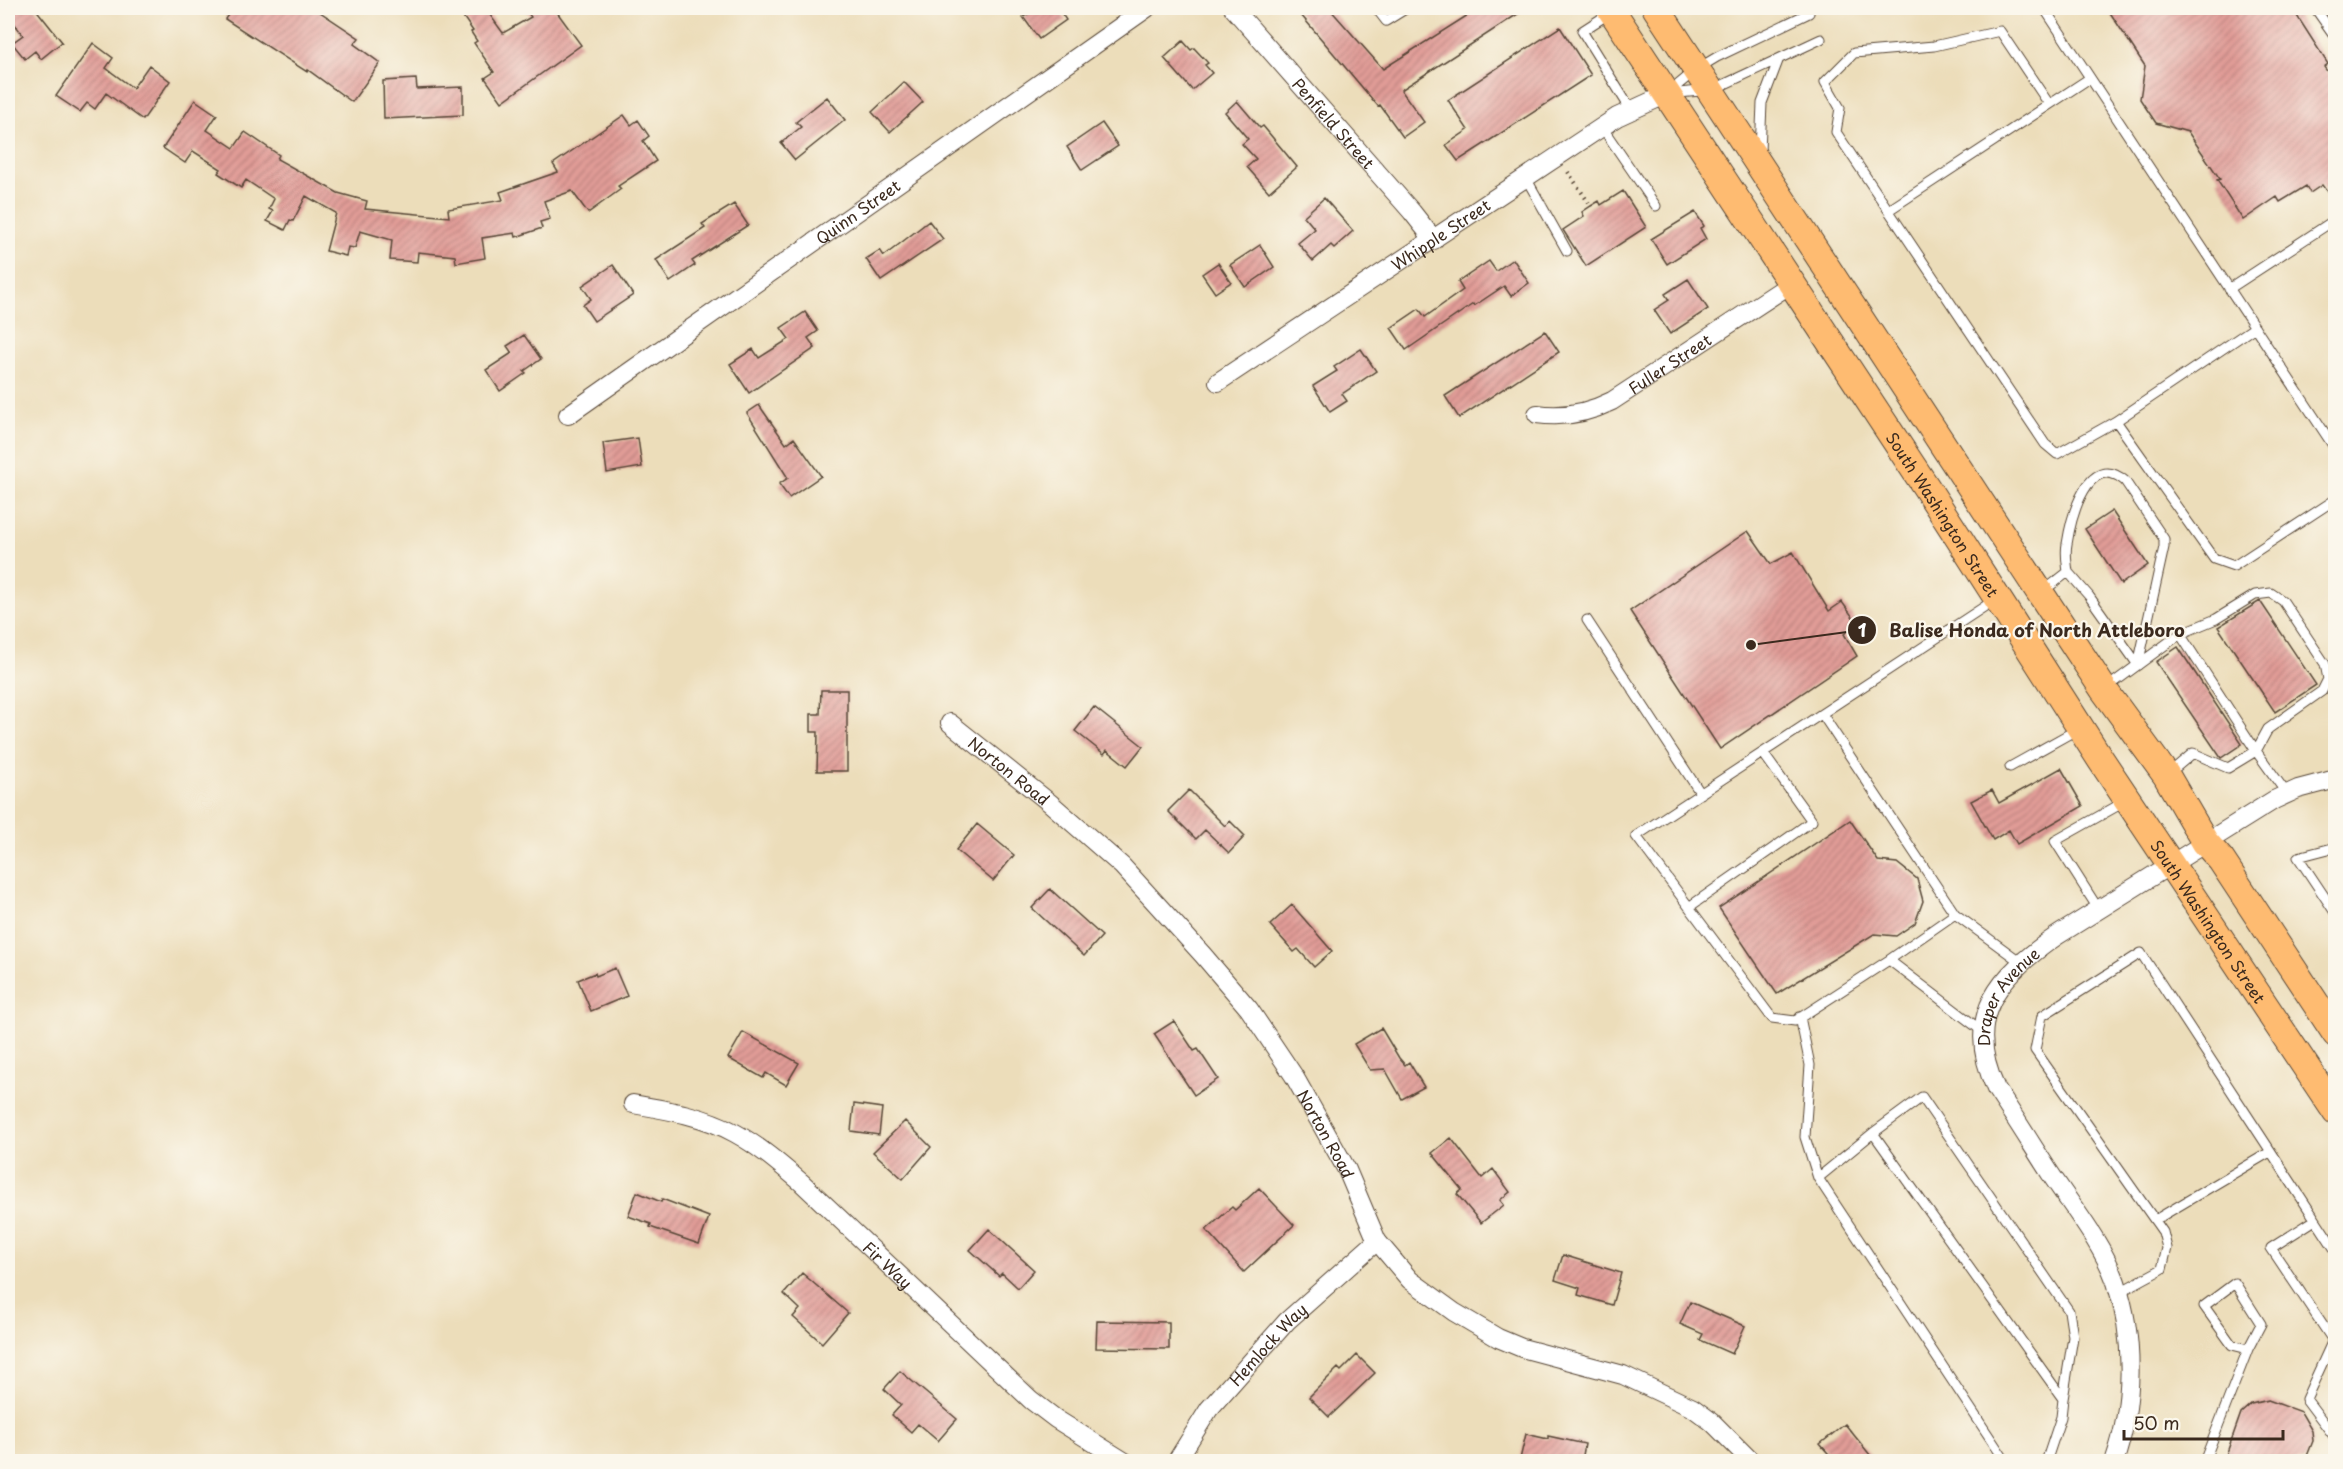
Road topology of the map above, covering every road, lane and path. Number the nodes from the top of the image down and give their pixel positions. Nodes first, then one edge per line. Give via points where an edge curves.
1 (1147, 8) edge
2 (1233, 8) edge
3 (1376, 8) edge
4 (1407, 8) edge
5 (1656, 8) edge
6 (2044, 8) edge
7 (2315, 8) edge
8 (1611, 9) edge
9 (1809, 13) dead end
10 (2336, 38) edge
11 (1821, 39) dead end
12 (1778, 61) junction
13 (2091, 78) junction
14 (1704, 80) junction
15 (1666, 94) junction
16 (2049, 104) junction
17 (1631, 110) junction
18 (1602, 128) junction
19 (1558, 157) junction
20 (1760, 164) junction
21 (1526, 178) junction
22 (1591, 206) dead end
23 (1656, 206) dead end
24 (1889, 210) junction
25 (2336, 219) edge
26 (1434, 240) junction
27 (1567, 251) dead end
28 (1792, 283) junction
29 (2229, 289) junction
30 (2255, 327) junction
31 (1218, 382) dead end
32 (568, 414) dead end
33 (1537, 414) dead end
34 (2116, 421) junction
35 (2336, 450) edge
36 (2336, 499) edge
37 (2068, 572) junction
38 (2041, 593) junction
39 (1997, 598) junction
40 (1587, 620) dead end
41 (2180, 634) junction
42 (2138, 665) junction
43 (2104, 690) junction
44 (1821, 714) junction
45 (950, 723) dead end
46 (2080, 727) junction
47 (2256, 751) junction
48 (1762, 753) junction
49 (2010, 768) dead end
50 (2166, 775) junction
51 (2336, 779) edge
52 (1701, 794) junction
53 (2287, 794) junction
54 (2127, 800) junction
55 (2205, 843) junction
56 (2336, 847) edge
57 (2170, 865) junction
58 (1689, 906) junction
59 (2099, 910) junction
60 (1955, 914) junction
61 (2336, 914) edge
62 (1889, 960) junction
63 (2022, 963) junction
64 (1800, 1017) junction
65 (1982, 1031) junction
66 (2336, 1034) edge
67 (633, 1104) dead end
68 (2336, 1112) edge
69 (1873, 1133) junction
70 (2270, 1152) junction
71 (1818, 1178) junction
72 (2155, 1220) junction
73 (2314, 1220) junction
74 (1377, 1241) junction
75 (2336, 1251) edge
76 (2118, 1293) junction
77 (2334, 1342) edge
78 (2248, 1350) junction
79 (2063, 1399) junction
80 (2336, 1439) edge
81 (1125, 1461) edge
82 (1176, 1461) edge
83 (1752, 1461) edge
84 (2006, 1461) edge
85 (2046, 1461) edge
86 (2114, 1461) edge
87 (2204, 1461) edge

1 - 32 street, Quinn Street
2 - 26 street, Penfield Street
3 - 4 lane via 1386,21
5 - 14 main road
6 - 13 lane
7 - 10 lane
8 - 15 main road, South Washington Street
8 - 17 lane via 1581,31
9 - 14 lane via 1717,57
11 - 12 lane
12 - 14 lane
12 - 20 lane via 1762,104
13 - 16 lane
13 - 29 lane
14 - 15 lane
14 - 15 lane
14 - 20 main road
15 - 17 street, Whipple Street
15 - 28 main road, South Washington Street
16 - 24 lane
16 - 24 lane via 2000,31 1934,46 1854,53 1825,82 1840,108 1836,132
17 - 18 street, Whipple Street
18 - 19 street, Whipple Street
18 - 23 lane
19 - 21 street, Whipple Street
19 - 22 path
20 - 38 main road
21 - 26 street, Whipple Street
21 - 27 lane
24 - 34 lane via 2045,444 2057,454
25 - 29 lane
26 - 31 street, Whipple Street
28 - 33 street, Fuller Street via 1593,411 1553,417
28 - 39 main road, South Washington Street
29 - 30 lane
30 - 34 lane
30 - 35 lane
34 - 36 lane via 2214,559 2234,566
37 - 38 lane
37 - 42 lane
37 - 42 lane via 2066,546 2086,485 2105,473 2117,475 2164,539
38 - 43 main road
39 - 44 lane
39 - 46 main road, South Washington Street
40 - 52 lane
41 - 42 lane
41 - 47 lane
41 - 47 lane via 2216,619 2255,595 2271,593 2283,601 2325,664 2328,679 2322,691 2268,729
42 - 43 lane
43 - 50 main road
44 - 48 lane
44 - 60 lane
45 - 74 street, Norton Road via 1122,866 1249,1009 1294,1076 1347,1170
46 - 49 lane
46 - 54 main road, South Washington Street
47 - 50 lane via 2228,768 2193,753
47 - 53 lane
48 - 52 lane
48 - 58 lane via 1812,821
50 - 55 main road
51 - 53 street, Draper Avenue
52 - 58 lane via 1636,836
53 - 55 street, Draper Avenue
54 - 57 main road, South Washington Street
54 - 59 lane via 2055,841
55 - 57 street, Draper Avenue
55 - 66 main road via 2221,860
56 - 61 lane via 2298,857
57 - 59 street, Draper Avenue
57 - 68 main road, South Washington Street
58 - 64 lane via 1772,1018 1795,1021
59 - 63 street, Draper Avenue
60 - 62 lane
60 - 63 lane
62 - 64 lane
62 - 65 lane
63 - 65 street, Draper Avenue via 1995,992
64 - 71 lane via 1810,1065 1805,1137
65 - 76 street, Draper Avenue via 1982,1050 1996,1089 2100,1251
67 - 81 street, Fir Way via 702,1118 735,1133 770,1157 1031,1400
69 - 71 lane
69 - 79 lane
69 - 79 lane via 1922,1097 2068,1311 2073,1337
70 - 72 lane
70 - 72 lane via 2141,953 2043,1016 2035,1050
70 - 73 lane
71 - 84 lane
72 - 76 lane via 2167,1248 2163,1269
73 - 75 lane
73 - 77 lane via 2271,1248
74 - 82 street, Hemlock Way via 1287,1321 1209,1409
74 - 83 street, Norton Road via 1410,1280 1475,1325 1522,1348 1598,1367 1670,1396 1712,1422
76 - 86 street, Draper Avenue via 2130,1364
77 - 80 lane via 2306,1399
78 - 78 lane via 2261,1324 2235,1283 2204,1306 2232,1345
78 - 87 lane
79 - 85 lane via 2061,1418

